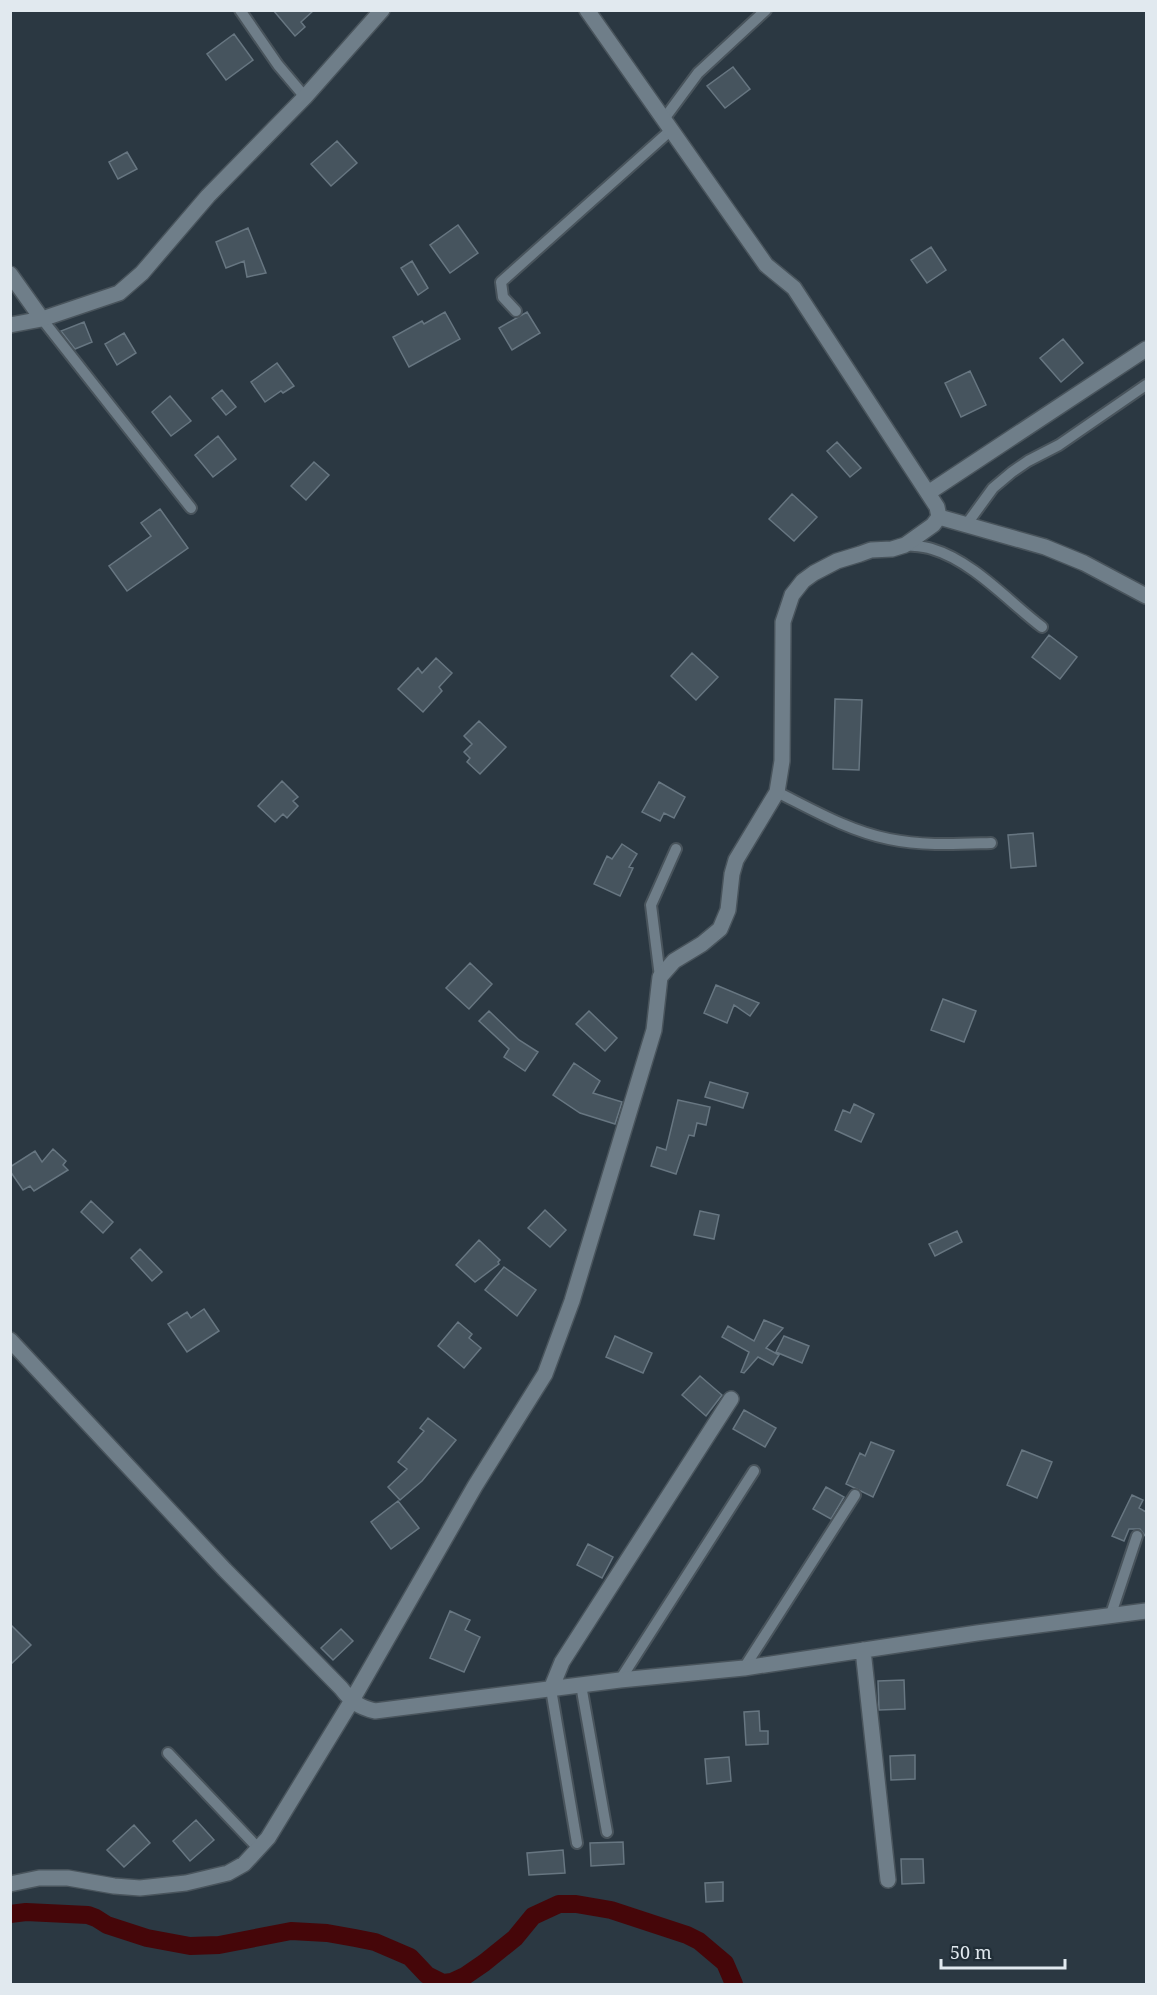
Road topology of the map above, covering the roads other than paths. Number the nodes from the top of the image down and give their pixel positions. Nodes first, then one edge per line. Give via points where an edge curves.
1 (240, 10) edge
2 (382, 10) edge
3 (766, 10) edge
4 (593, 13) edge
5 (305, 97) junction
6 (667, 124) junction
7 (10, 274) edge
8 (516, 311) dead end
9 (42, 319) junction
10 (10, 325) edge
11 (1146, 349) edge
12 (1146, 385) edge
13 (928, 493) junction
14 (191, 508) dead end
15 (939, 517) junction
16 (966, 525) junction
17 (904, 545) junction
18 (1146, 596) edge
19 (1042, 627) dead end
20 (777, 792) junction
21 (992, 843) dead end
22 (676, 849) dead end
23 (660, 977) junction
24 (10, 1340) edge
25 (731, 1399) dead end
26 (754, 1471) dead end
27 (855, 1495) dead end
28 (1137, 1536) dead end
29 (1146, 1611) edge
30 (1110, 1617) junction
31 (863, 1650) junction
32 (744, 1668) junction
33 (620, 1680) junction
34 (580, 1685) junction
35 (551, 1689) junction
36 (351, 1702) junction
37 (168, 1753) dead end
38 (607, 1832) dead end
39 (577, 1843) dead end
40 (259, 1849) junction
41 (888, 1880) dead end
42 (10, 1884) edge

1 - 5 lane
2 - 5 street
3 - 6 lane via 698,73
4 - 6 street
5 - 9 street via 119,293
6 - 8 lane via 501,282 503,297
6 - 13 street via 766,265 794,288
7 - 9 street
9 - 10 street
9 - 14 lane
11 - 13 street
12 - 16 lane via 1012,472 993,488
13 - 15 street
15 - 16 street
15 - 17 street
16 - 18 street via 1045,547
17 - 19 lane via 932,549 954,559
17 - 20 street via 837,561 803,580 792,596 783,622 782,761
20 - 21 lane via 848,826 888,839 931,844
20 - 23 street via 736,860 728,910 720,929 674,961
22 - 23 lane via 651,905
23 - 36 street via 654,1030 572,1301 544,1374
24 - 36 street
25 - 35 street via 562,1662
26 - 33 lane
27 - 32 lane
28 - 30 lane
29 - 30 street
30 - 31 street
31 - 32 street
31 - 41 street
32 - 33 street
33 - 34 street
34 - 35 street
34 - 38 lane
35 - 36 street via 375,1711
35 - 39 lane
36 - 40 street
37 - 40 lane
40 - 42 street via 228,1873 178,1885 140,1888 68,1878

